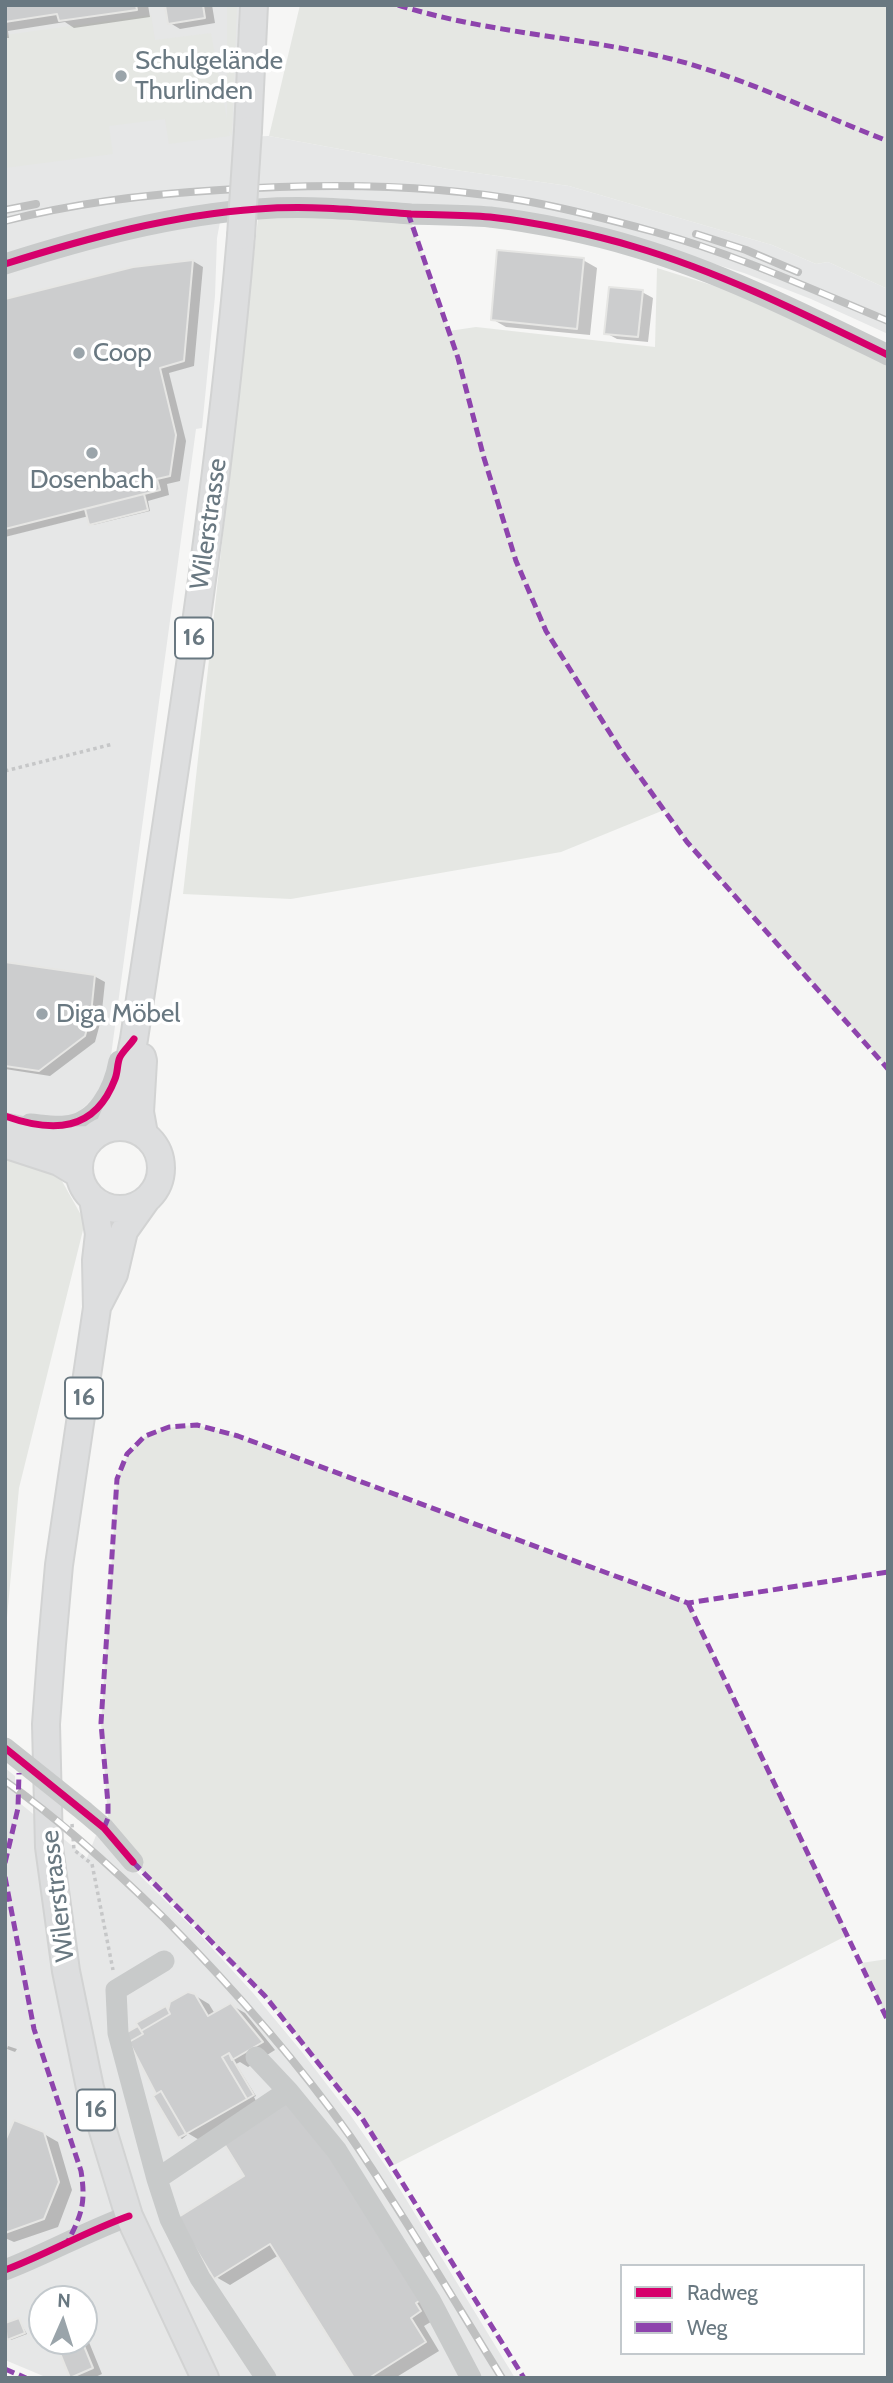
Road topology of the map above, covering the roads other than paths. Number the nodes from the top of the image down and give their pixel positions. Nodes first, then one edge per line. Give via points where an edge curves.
1 (254, 5) edge
2 (5, 264) edge
3 (888, 355) edge
4 (134, 1040) junction
5 (5, 1116) edge
6 (5, 1127) edge
7 (99, 1133) junction
8 (144, 1134) junction
9 (5, 1144) edge
10 (79, 1174) junction
11 (93, 1199) junction
12 (146, 1200) junction
13 (97, 1308) junction
14 (5, 1748) edge
15 (133, 1862) dead end
16 (164, 1961) dead end
17 (256, 2057) dead end
18 (288, 2091) junction
19 (156, 2179) junction
20 (129, 2216) junction
21 (5, 2270) edge
22 (205, 2378) edge
23 (266, 2378) edge
24 (471, 2378) edge

1 - 4 main road, Wilerstrasse / 16, bridge via 242,236 218,458
2 - 3 street via 137,228 259,209 334,208 492,218 633,246 682,262
4 - 5 street via 120,1057 106,1098 82,1121 50,1126
4 - 7 main road, Wilerstrasse / 16 via 123,1094
4 - 8 main road, Wilerstrasse / 16 via 144,1061 140,1112
6 - 7 main road via 60,1140
7 - 8 main road via 121,1126
7 - 10 main road via 83,1149
8 - 12 main road via 159,1154 162,1167
9 - 10 main road via 59,1162
10 - 11 main road
11 - 12 main road via 119,1209
11 - 13 main road, Wilerstrasse / 16 via 99,1234
12 - 13 main road, Wilerstrasse / 16 via 124,1231 114,1274
13 - 20 main road, Wilerstrasse / 16 via 59,1565 46,1724 49,1835 79,2039
14 - 15 street, bridge via 78,1816 104,1828
16 - 19 street via 116,1990 118,2033
17 - 18 street
18 - 19 street
18 - 24 street via 337,2151 430,2300
19 - 23 street via 200,2278
20 - 21 street
20 - 22 main road, Wilerstrasse / 16

